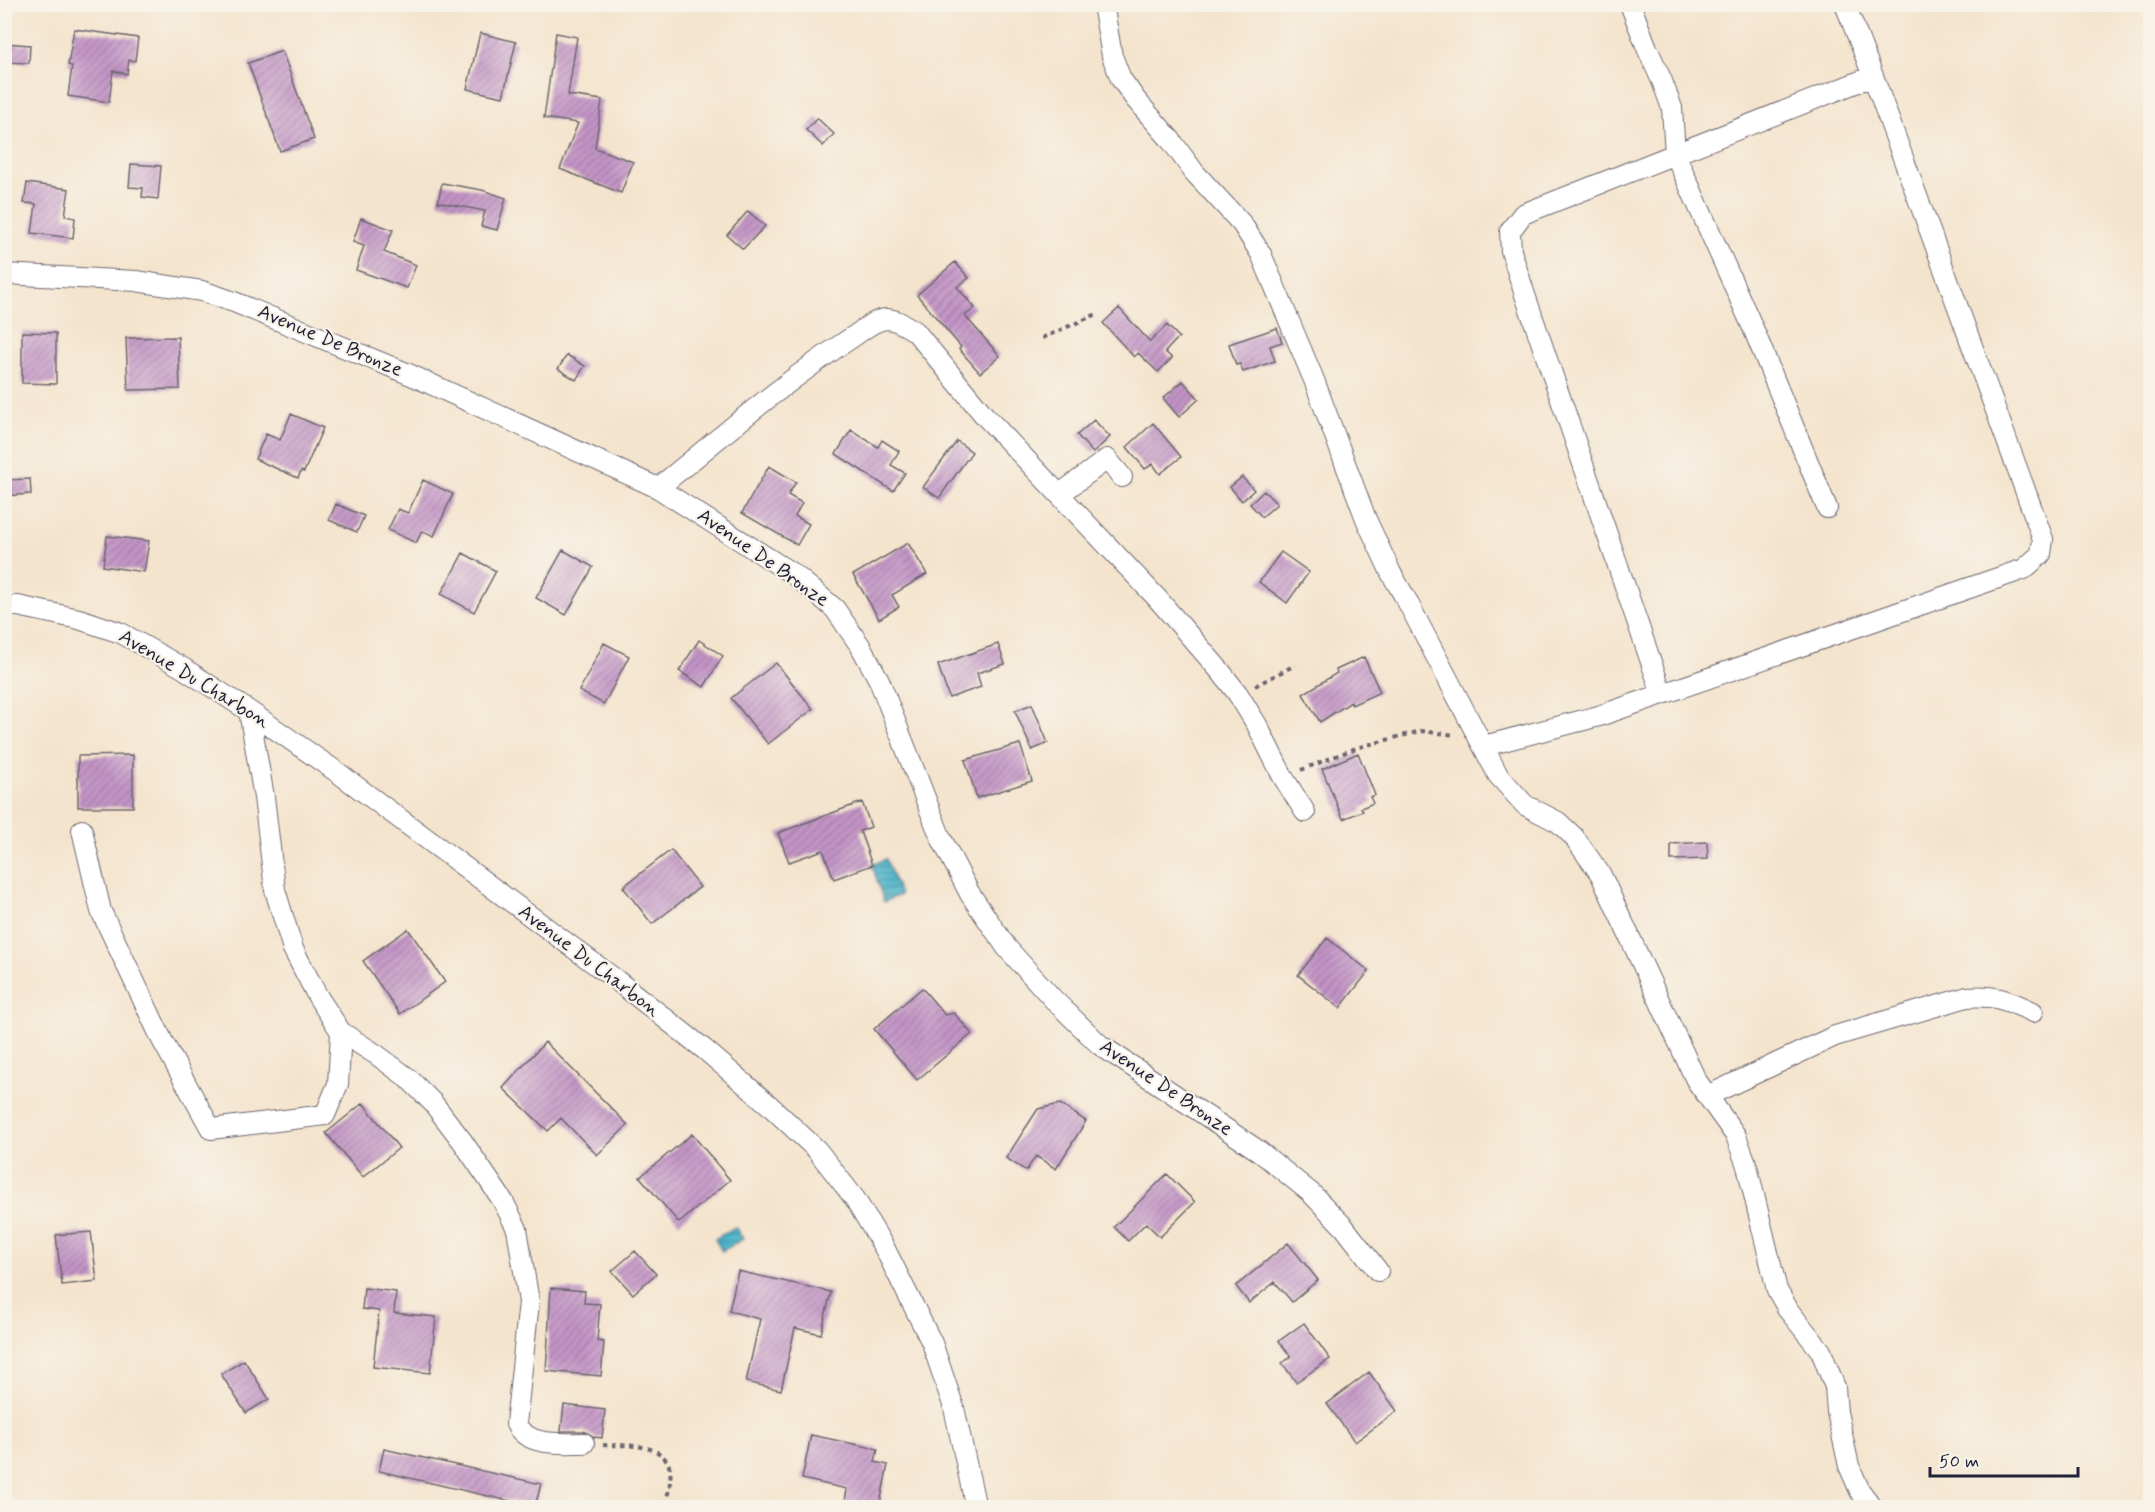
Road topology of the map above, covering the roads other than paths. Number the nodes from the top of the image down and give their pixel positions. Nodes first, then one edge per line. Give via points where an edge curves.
1 (1103, 4) edge
2 (1630, 4) edge
3 (1845, 4) edge
4 (1873, 76) junction
5 (1675, 154) junction
6 (4, 274) edge
7 (1122, 477) dead end
8 (658, 488) junction
9 (1060, 494) junction
10 (1827, 508) dead end
11 (4, 606) edge
12 (1662, 694) junction
13 (249, 711) junction
14 (1484, 746) junction
15 (1305, 812) dead end
16 (82, 830) dead end
17 (2033, 1012) dead end
18 (341, 1032) junction
19 (1707, 1096) junction
20 (1378, 1271) dead end
21 (584, 1443) road end
22 (976, 1508) edge
23 (1873, 1508) edge

1 - 14 street via 1121,79 1194,172 1242,224 1261,254 1390,573
2 - 5 street via 1671,108
3 - 4 street
4 - 5 street
4 - 12 street via 2043,538 2041,554 2024,568
5 - 10 street via 1753,328
5 - 12 street via 1523,214 1510,231 1511,251 1525,295
6 - 8 street, Avenue De Bronze via 136,281 202,291 411,375
7 - 9 street via 1107,459
8 - 9 street via 835,348 887,319 915,332 984,415
8 - 20 street, Avenue De Bronze via 796,576 835,609 879,680 940,836 970,894 1007,948 1053,999 1100,1046 1259,1151 1311,1193
9 - 15 street via 1156,597 1238,694
11 - 13 street, Avenue Du Charbon via 79,619 121,633
12 - 14 street via 1599,716
13 - 18 street via 275,890 293,949
13 - 22 street, Avenue Du Charbon via 615,979 704,1049 817,1150 855,1199 885,1249 932,1344 954,1408
14 - 19 street via 1512,793 1558,822 1601,875
16 - 18 street via 101,911 163,1042 211,1130 325,1115 338,1084
17 - 19 street via 1989,995 1956,1000 1835,1036
18 - 21 street via 408,1078 433,1103 503,1201 517,1229 529,1302 516,1424 529,1438
19 - 23 street via 1736,1136 1777,1290 1821,1351 1835,1387 1850,1466 1860,1491

